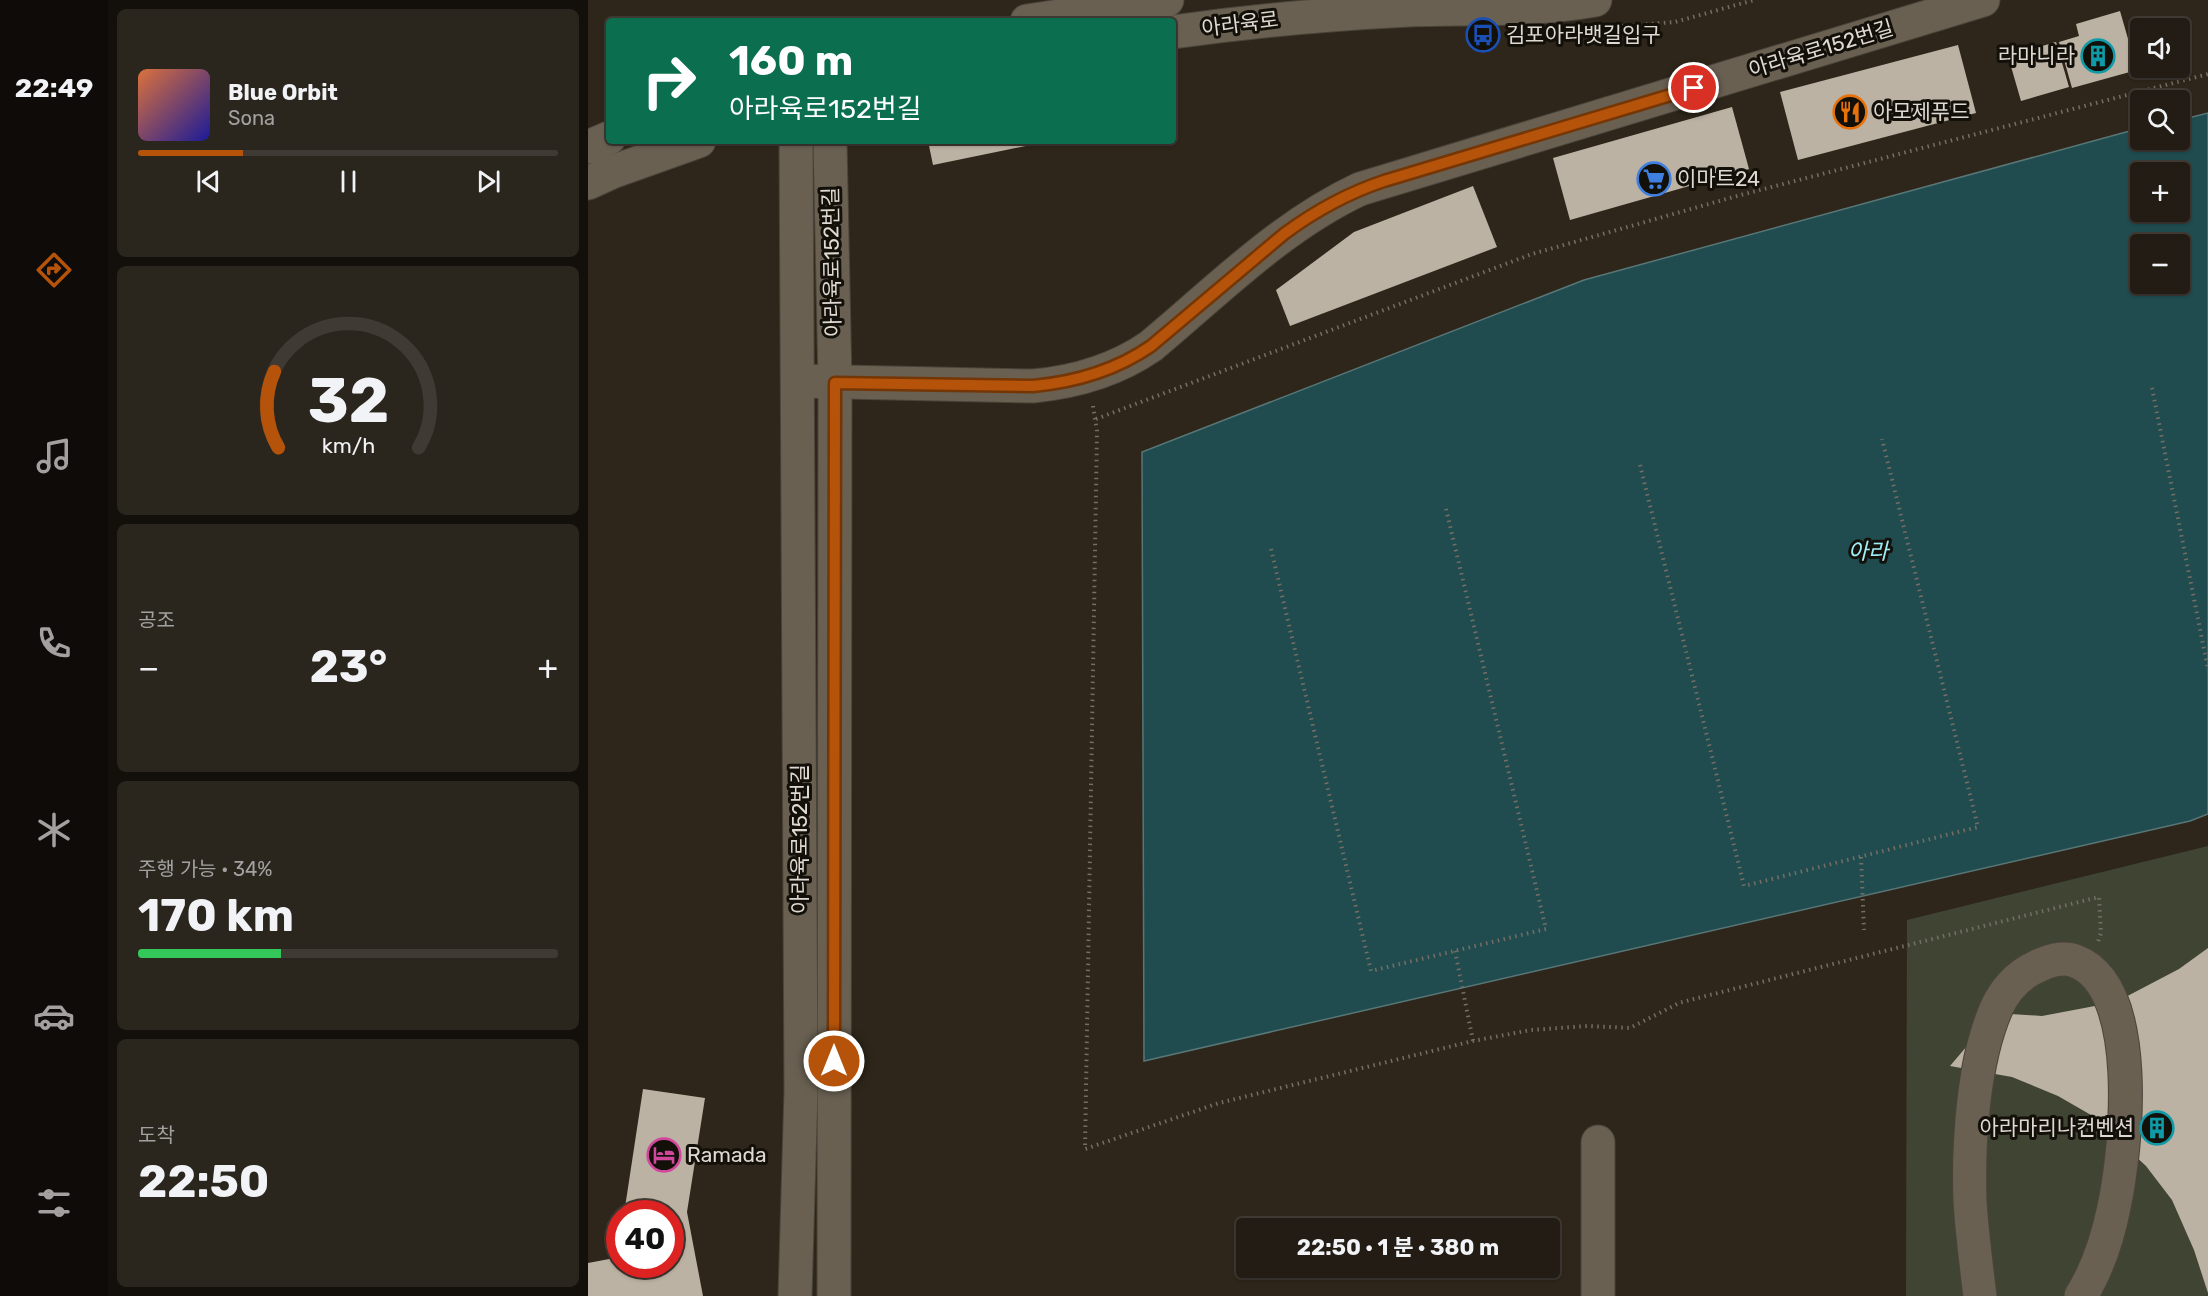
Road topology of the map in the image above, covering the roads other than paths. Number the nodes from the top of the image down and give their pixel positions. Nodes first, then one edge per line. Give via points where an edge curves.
1 (1167, 0) edge
2 (1595, 0) edge
3 (1983, 0) edge
4 (1047, 18) edge
5 (1176, 32) edge
6 (606, 139) edge
7 (691, 144) edge
8 (796, 144) edge
9 (830, 144) edge
10 (588, 147) edge
11 (588, 183) edge
12 (798, 381) junction
13 (835, 383) junction
14 (1598, 1142) dead end
15 (795, 1296) edge
16 (834, 1296) edge
17 (1598, 1296) edge
18 (1980, 1296) edge
19 (2081, 1296) edge

1 - 4 street
2 - 5 street, 아라육로 via 1506,9 1410,10 1272,19
3 - 13 street, 아라육로152번길 via 1360,189 1300,222 1142,352 1116,367 1078,379 1033,386
6 - 10 street
7 - 11 street
8 - 12 street, 아라육로152번길
9 - 13 street, 아라육로152번길
12 - 13 street, 아라육로152번길
12 - 15 street, 아라육로152번길 via 801,1091
13 - 16 street, 아라육로152번길
14 - 17 street
18 - 19 street via 1970,1157 1978,1076 1988,1031 2004,995 2016,980 2043,963 2069,959 2086,967 2106,990 2114,1008 2124,1054 2126,1100 2114,1209

